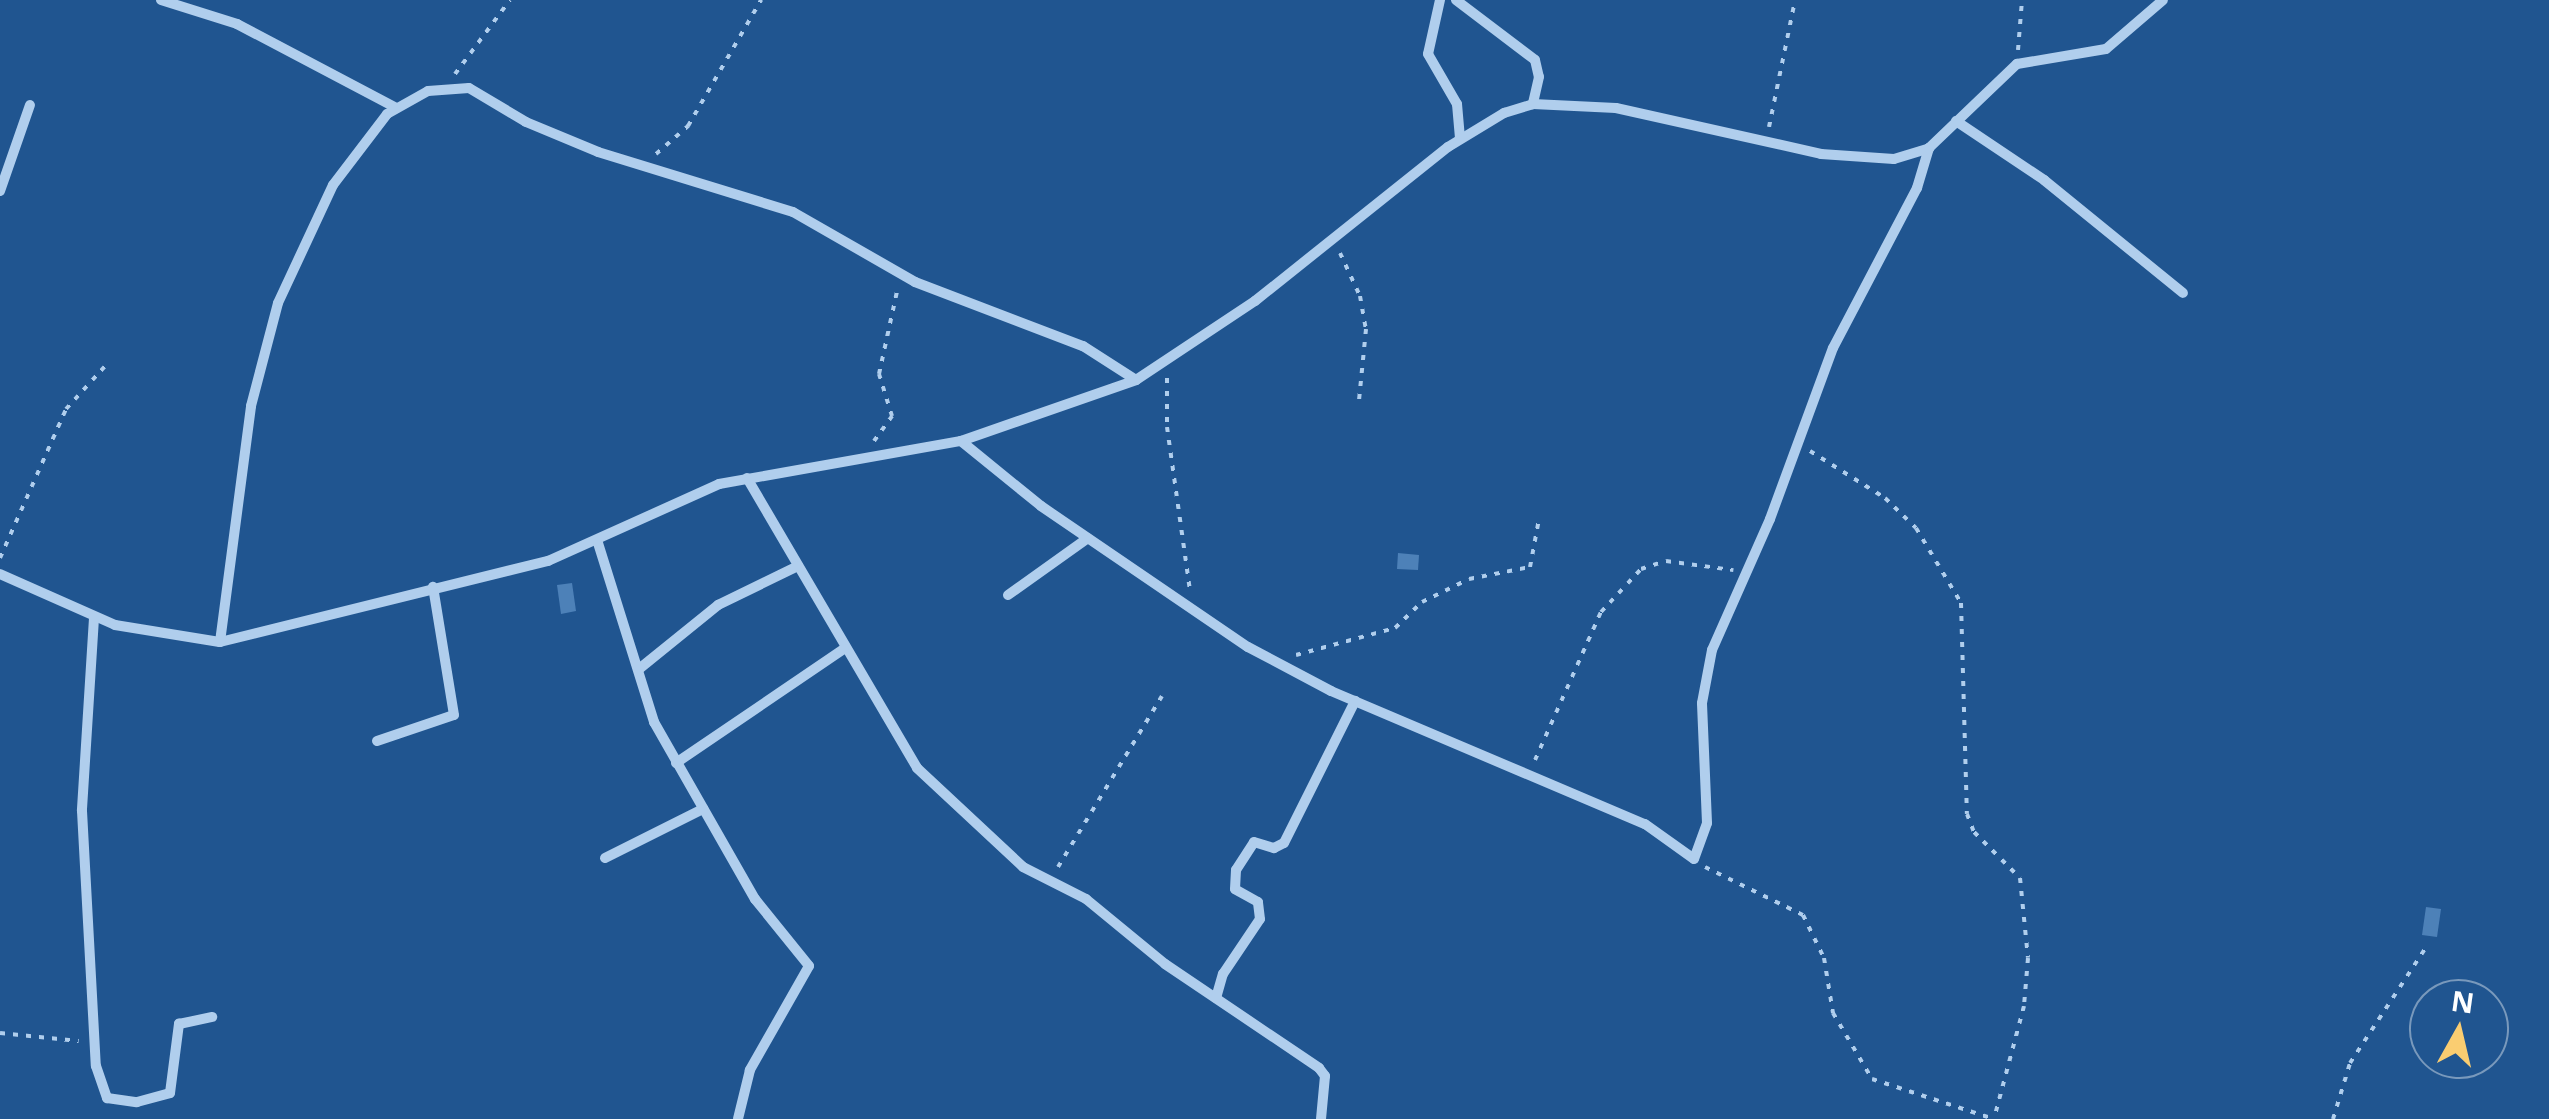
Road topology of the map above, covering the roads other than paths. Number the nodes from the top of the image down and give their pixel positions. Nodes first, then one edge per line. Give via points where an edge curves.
1 (161, 0) edge
2 (1440, 0) edge
3 (1456, 0) edge
4 (2162, 0) edge
5 (1533, 104) junction
6 (30, 105) dead end
7 (396, 108) junction
8 (1956, 121) junction
9 (1460, 139) junction
10 (1929, 148) junction
11 (0, 191) edge
12 (2183, 293) dead end
13 (1136, 380) junction
14 (961, 441) junction
15 (748, 478) junction
16 (1088, 538) junction
17 (598, 544) junction
18 (798, 566) junction
19 (0, 574) edge
20 (433, 587) junction
21 (1008, 596) dead end
22 (94, 618) junction
23 (220, 642) junction
24 (844, 648) junction
25 (639, 669) junction
26 (1355, 701) junction
27 (377, 741) dead end
28 (676, 762) junction
29 (703, 808) junction
30 (604, 858) dead end
31 (1216, 998) junction
32 (212, 1017) dead end
33 (738, 1119) edge
34 (1321, 1119) edge

1 - 7 street via 237,24
2 - 9 street via 1428,54 1456,104
3 - 5 street via 1535,60
4 - 8 street via 2142,24 2106,48 2016,64
5 - 9 street
5 - 10 street via 1668,115 1866,161
6 - 11 street
7 - 13 street via 447,86 469,88 570,140 793,212 898,272 1082,346
7 - 23 street via 317,210 278,303 251,406
8 - 10 street
8 - 12 street via 2044,180
9 - 13 street via 1334,240
10 - 26 street via 1917,188 1833,348 1707,667 1706,823 1694,859 1645,824
13 - 14 street
14 - 15 street
14 - 16 street
15 - 17 street via 689,496
15 - 18 street
16 - 21 street
16 - 26 street via 1277,662
17 - 20 street
17 - 25 street
18 - 24 street
18 - 25 street via 718,606
19 - 22 street
20 - 23 street
20 - 27 street via 454,714
22 - 23 street
22 - 32 street via 81,776 94,1043 107,1098 157,1098 175,1084 180,1024
24 - 28 street
24 - 31 street via 917,768 980,832 1046,882 1086,899
25 - 28 street via 654,722
26 - 31 street via 1284,843 1274,848 1254,842 1236,870 1235,889 1258,902 1260,919 1223,974
28 - 29 street
29 - 30 street
29 - 33 street via 755,898 810,970 750,1070
31 - 34 street via 1323,1072

